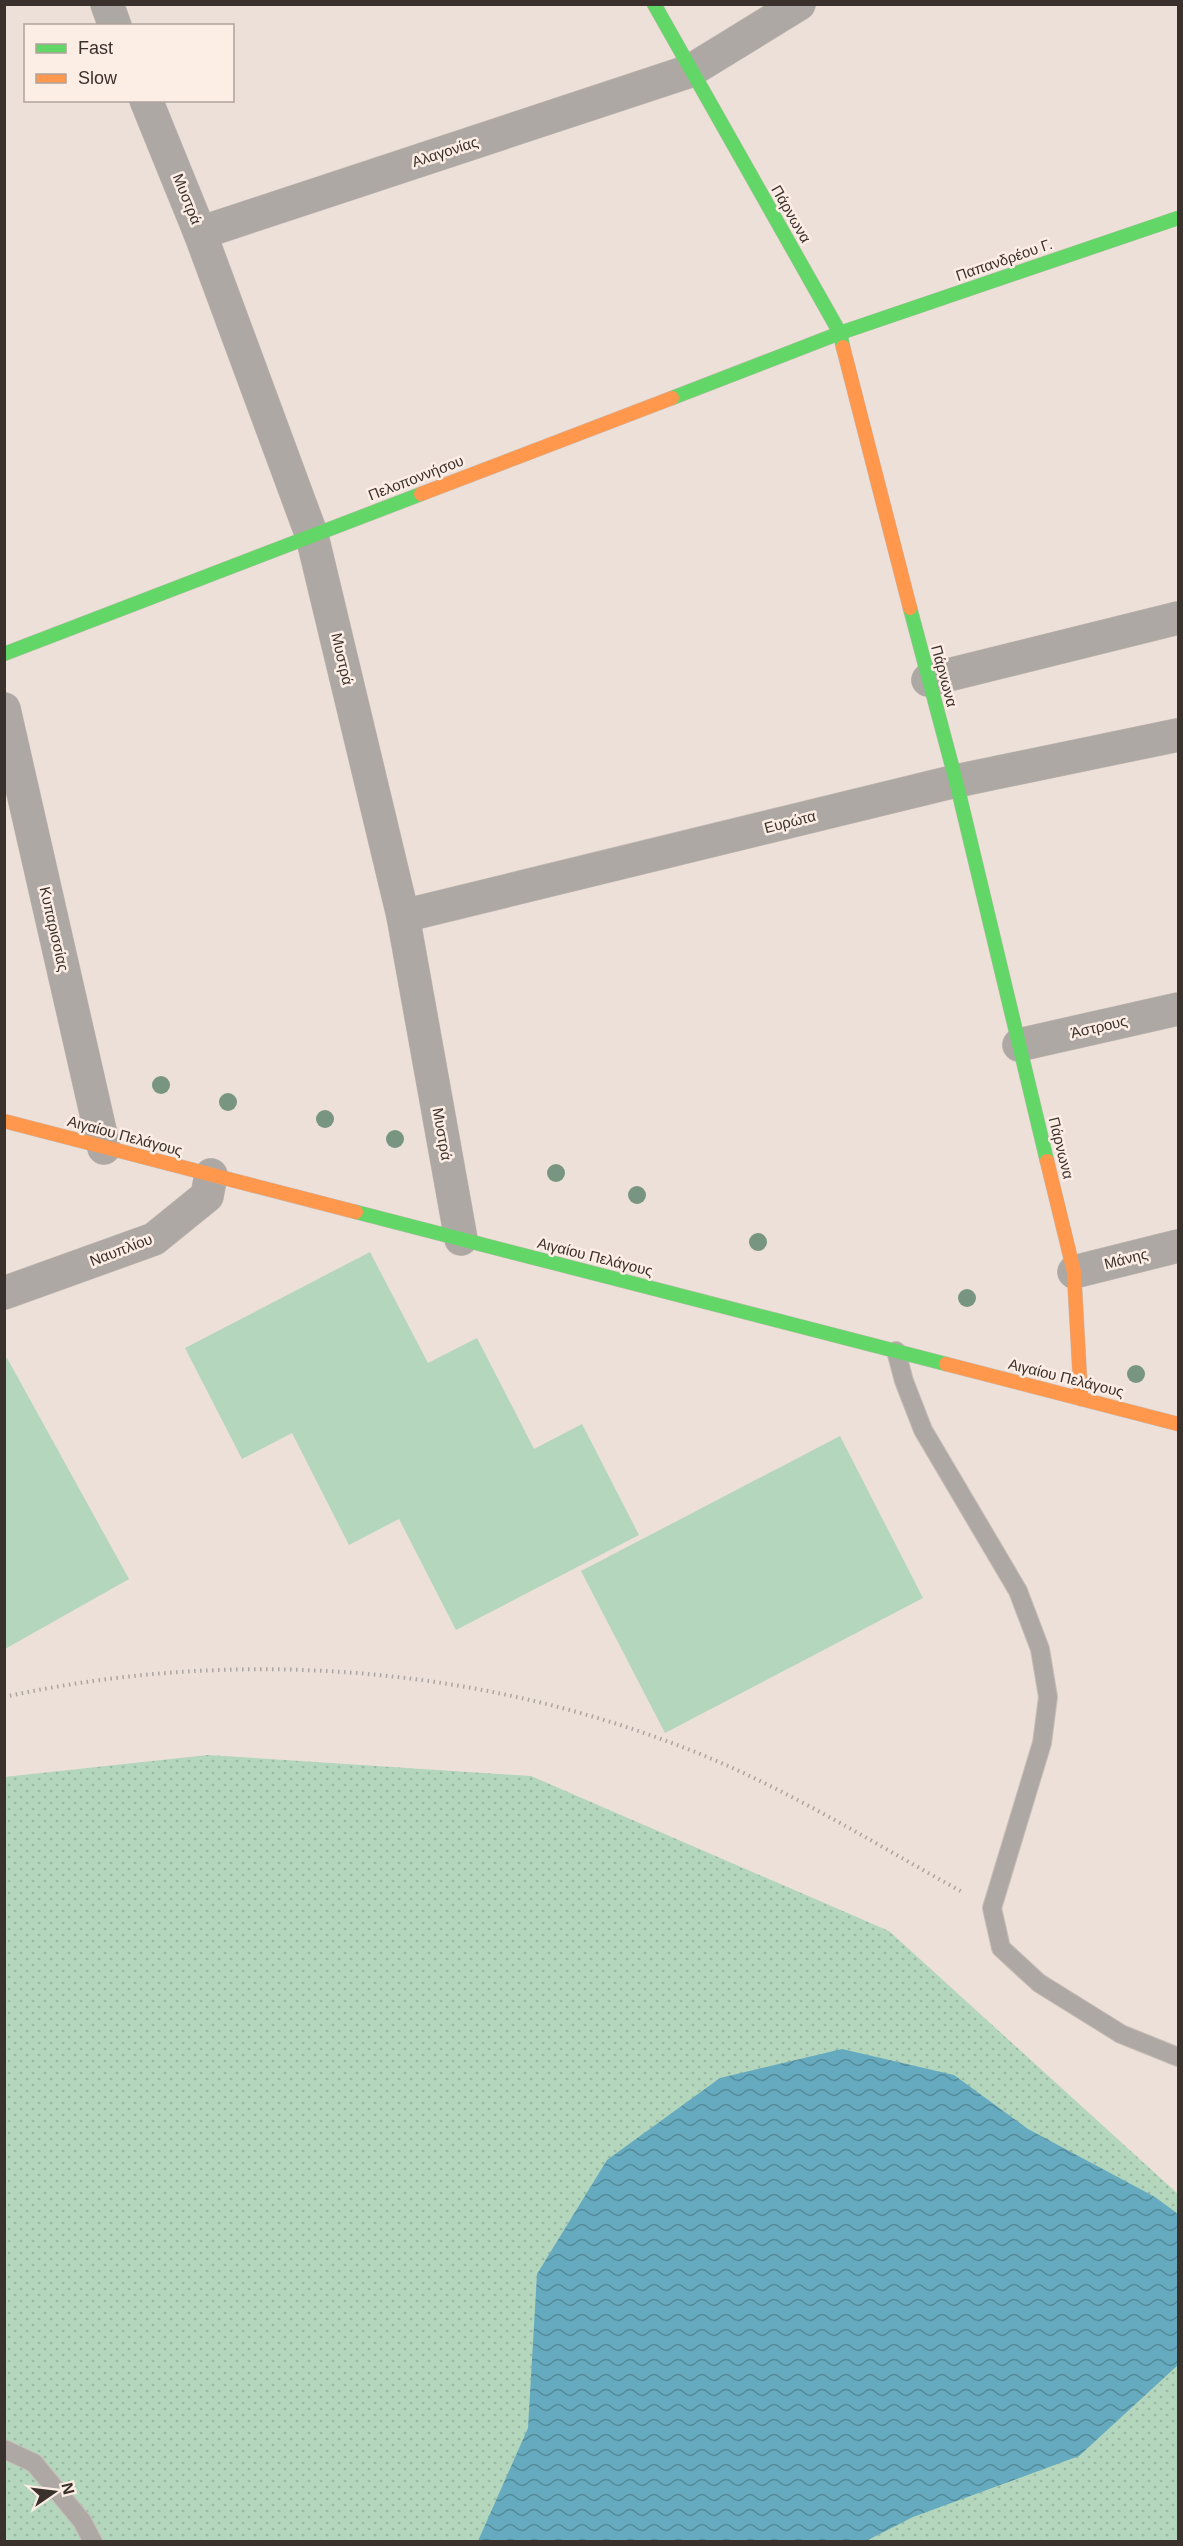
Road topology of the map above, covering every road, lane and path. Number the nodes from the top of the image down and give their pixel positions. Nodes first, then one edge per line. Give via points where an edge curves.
1 (107, 4) edge
2 (654, 4) edge
3 (800, 4) edge
4 (115, 24) edge
5 (690, 71) junction
6 (147, 102) edge
7 (1179, 218) edge
8 (200, 233) junction
9 (840, 333) junction
10 (312, 536) junction
11 (1179, 618) edge
12 (4, 654) edge
13 (928, 680) junction
14 (4, 710) edge
15 (1179, 735) edge
16 (956, 781) junction
17 (403, 916) junction
18 (1179, 1009) edge
19 (1019, 1045) junction
20 (4, 1121) edge
21 (104, 1148) junction
22 (211, 1175) junction
23 (461, 1239) junction
24 (1179, 1246) edge
25 (1074, 1272) junction
26 (4, 1293) edge
27 (896, 1352) junction
28 (1081, 1399) junction
29 (1179, 1424) edge
30 (4, 1697) edge
31 (992, 1908) junction
32 (1179, 2057) edge
33 (4, 2449) edge
34 (93, 2541) edge

1 - 4 street
2 - 5 street, Πάρνωνα
3 - 5 street, Αλαγονίας
5 - 8 street, Αλαγονίας
5 - 9 street, Πάρνωνα
6 - 8 street, Μυστρά
7 - 9 street, Παπανδρέου Γ.
8 - 10 street, Μυστρά
9 - 10 street, Πελοποννήσου
9 - 13 street, Πάρνωνα
10 - 12 street, Πελοποννήσου
10 - 17 street, Μυστρά
11 - 13 street
13 - 16 street, Πάρνωνα
14 - 21 street, Κυπαρισσίας
15 - 16 street, Ευρώτα
16 - 17 street, Ευρώτα
16 - 19 street, Πάρνωνα
17 - 23 street, Μυστρά
18 - 19 street, Άστρους
19 - 25 street, Πάρνωνα
20 - 21 street, Αιγαίου Πελάγους
21 - 22 street, Αιγαίου Πελάγους
22 - 23 street, Αιγαίου Πελάγους
22 - 26 street, Ναυπλίου via 207,1196 154,1239
23 - 27 street, Αιγαίου Πελάγους
24 - 25 street, Μάνης
25 - 28 street, Πάρνωνα
27 - 28 street, Αιγαίου Πελάγους
27 - 31 lane via 923,1430 1018,1591 1041,1649 1048,1697 1042,1743
28 - 29 street, Αιγαίου Πελάγους
30 - 31 path via 103,1680 189,1671 275,1669 436,1680 509,1694 581,1712 706,1757 766,1785
31 - 32 lane via 1001,1948 1039,1983 1120,2034
33 - 34 lane via 34,2463 82,2521

